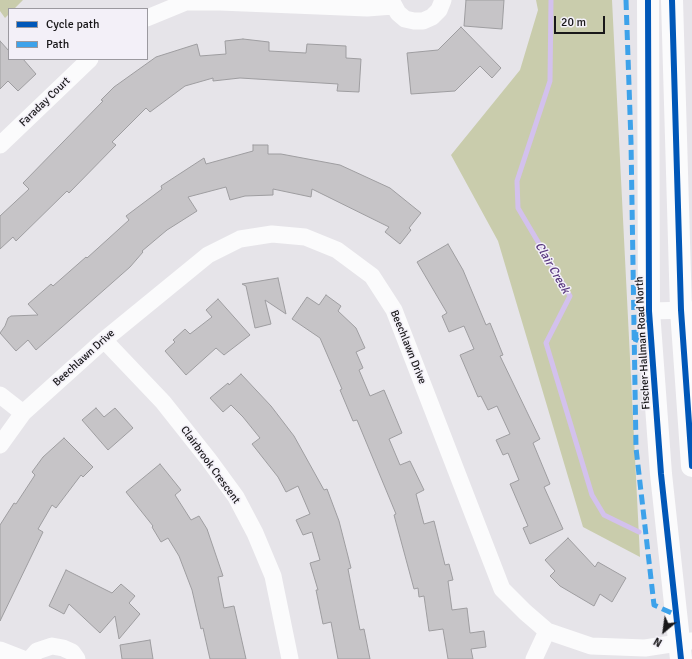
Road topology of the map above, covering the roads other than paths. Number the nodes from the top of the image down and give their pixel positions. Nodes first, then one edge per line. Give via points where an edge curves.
1 (443, 0) edge
2 (648, 0) edge
3 (672, 0) edge
4 (392, 3) edge
5 (148, 18) edge
6 (89, 60) edge
7 (0, 145) edge
8 (686, 310) edge
9 (649, 311) junction
10 (104, 340) junction
11 (0, 395) edge
12 (23, 413) junction
13 (0, 445) edge
14 (692, 466) edge
15 (548, 630) junction
16 (684, 647) edge
17 (0, 650) edge
18 (23, 659) edge
19 (30, 659) edge
20 (77, 659) edge
21 (290, 659) edge
22 (534, 659) edge

1 - 4 street via 439,10 423,21 405,19
2 - 9 main road, Fischer-Hallman Road North
3 - 8 main road
4 - 5 street via 367,8 186,2
6 - 7 street, Faraday Court
8 - 9 street
8 - 14 main road
9 - 16 main road, Fischer-Hallman Road North via 661,474
10 - 12 street, Beechlawn Drive
10 - 15 street, Beechlawn Drive via 197,262 240,239 272,234 305,237 337,250 372,276 394,310 502,589 524,612
10 - 21 street, Clairbrook Crescent via 163,402 236,497 273,576
11 - 12 street
12 - 13 street, Beechlawn Drive
15 - 16 street, Beechlawn Drive via 591,646
15 - 22 street
17 - 18 street
19 - 20 street via 37,651 52,646 72,652

